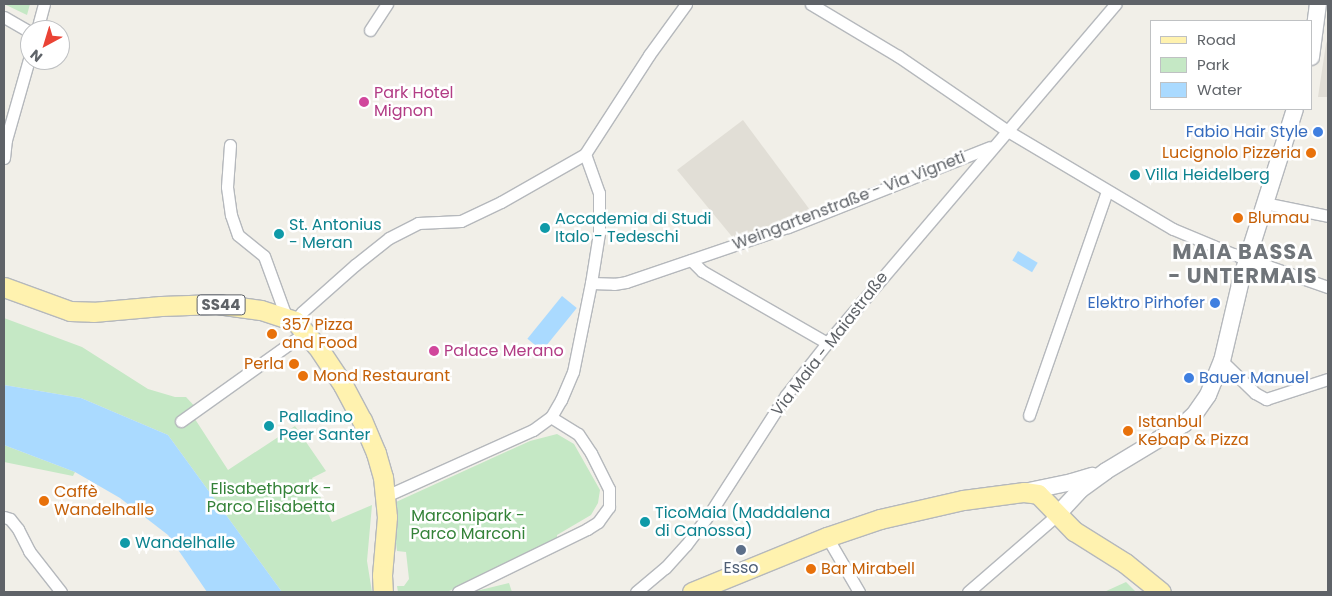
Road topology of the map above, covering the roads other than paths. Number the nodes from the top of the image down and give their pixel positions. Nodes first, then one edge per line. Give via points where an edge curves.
1 (44, 4) edge
2 (387, 4) edge
3 (686, 4) edge
4 (811, 4) edge
5 (1116, 4) edge
6 (1318, 4) edge
7 (4, 17) edge
8 (40, 20) edge
9 (20, 26) edge
10 (370, 30) dead end
11 (1312, 49) edge
12 (26, 70) edge
13 (1295, 110) edge
14 (1006, 130) junction
15 (230, 145) dead end
16 (992, 147) junction
17 (585, 154) junction
18 (4, 158) edge
19 (1107, 191) junction
20 (1264, 203) junction
21 (1328, 216) edge
22 (1249, 252) junction
23 (692, 260) junction
24 (592, 283) junction
25 (1328, 287) edge
26 (4, 288) edge
27 (295, 323) junction
28 (827, 343) junction
29 (1222, 361) junction
30 (1328, 379) edge
31 (1029, 416) dead end
32 (551, 417) junction
33 (181, 421) dead end
34 (1106, 470) junction
35 (1024, 492) junction
36 (386, 496) junction
37 (1057, 515) junction
38 (4, 517) edge
39 (823, 538) junction
40 (61, 592) edge
41 (383, 592) edge
42 (458, 592) edge
43 (636, 592) edge
44 (692, 592) edge
45 (859, 592) edge
46 (968, 592) edge
47 (1161, 592) edge

1 - 8 street
2 - 10 street
3 - 17 street
4 - 14 street via 898,56
5 - 14 street, Via Maia - Maiastraße
6 - 11 street
7 - 9 street
12 - 18 street
13 - 20 street
14 - 16 street, Via Maia - Maiastraße
14 - 19 street
15 - 27 street via 227,187 231,216 238,235 264,256 284,311
16 - 23 street, Weingartenstraße - Via Vigneti via 788,227
16 - 28 street, Via Maia - Maiastraße
17 - 24 street via 599,193 599,233
17 - 27 street via 461,221 418,223 389,238 302,312
19 - 22 street via 1174,229
19 - 31 street
20 - 21 street
20 - 22 street
22 - 25 street
22 - 29 street
23 - 24 street, Weingartenstraße - Via Vigneti via 626,282
23 - 28 street via 702,271
24 - 32 street via 573,372
26 - 27 main road, SS44 via 70,311 217,304 261,310
27 - 33 street
27 - 36 main road via 343,385 362,420 376,452
28 - 43 street, Via Maia - Maiastraße via 786,395 686,545
29 - 30 street via 1266,399
29 - 34 street via 1208,395 1194,415
32 - 36 street via 533,430
32 - 42 street via 578,434 592,452 609,489 608,507 598,522 586,529
34 - 35 street via 1072,482
34 - 37 street via 1080,490
35 - 37 main road via 1038,494
35 - 39 main road via 963,500 889,517
36 - 41 main road
37 - 46 street
37 - 47 main road via 1074,531 1124,563
38 - 40 street via 18,529 29,551
39 - 44 main road
39 - 45 street

